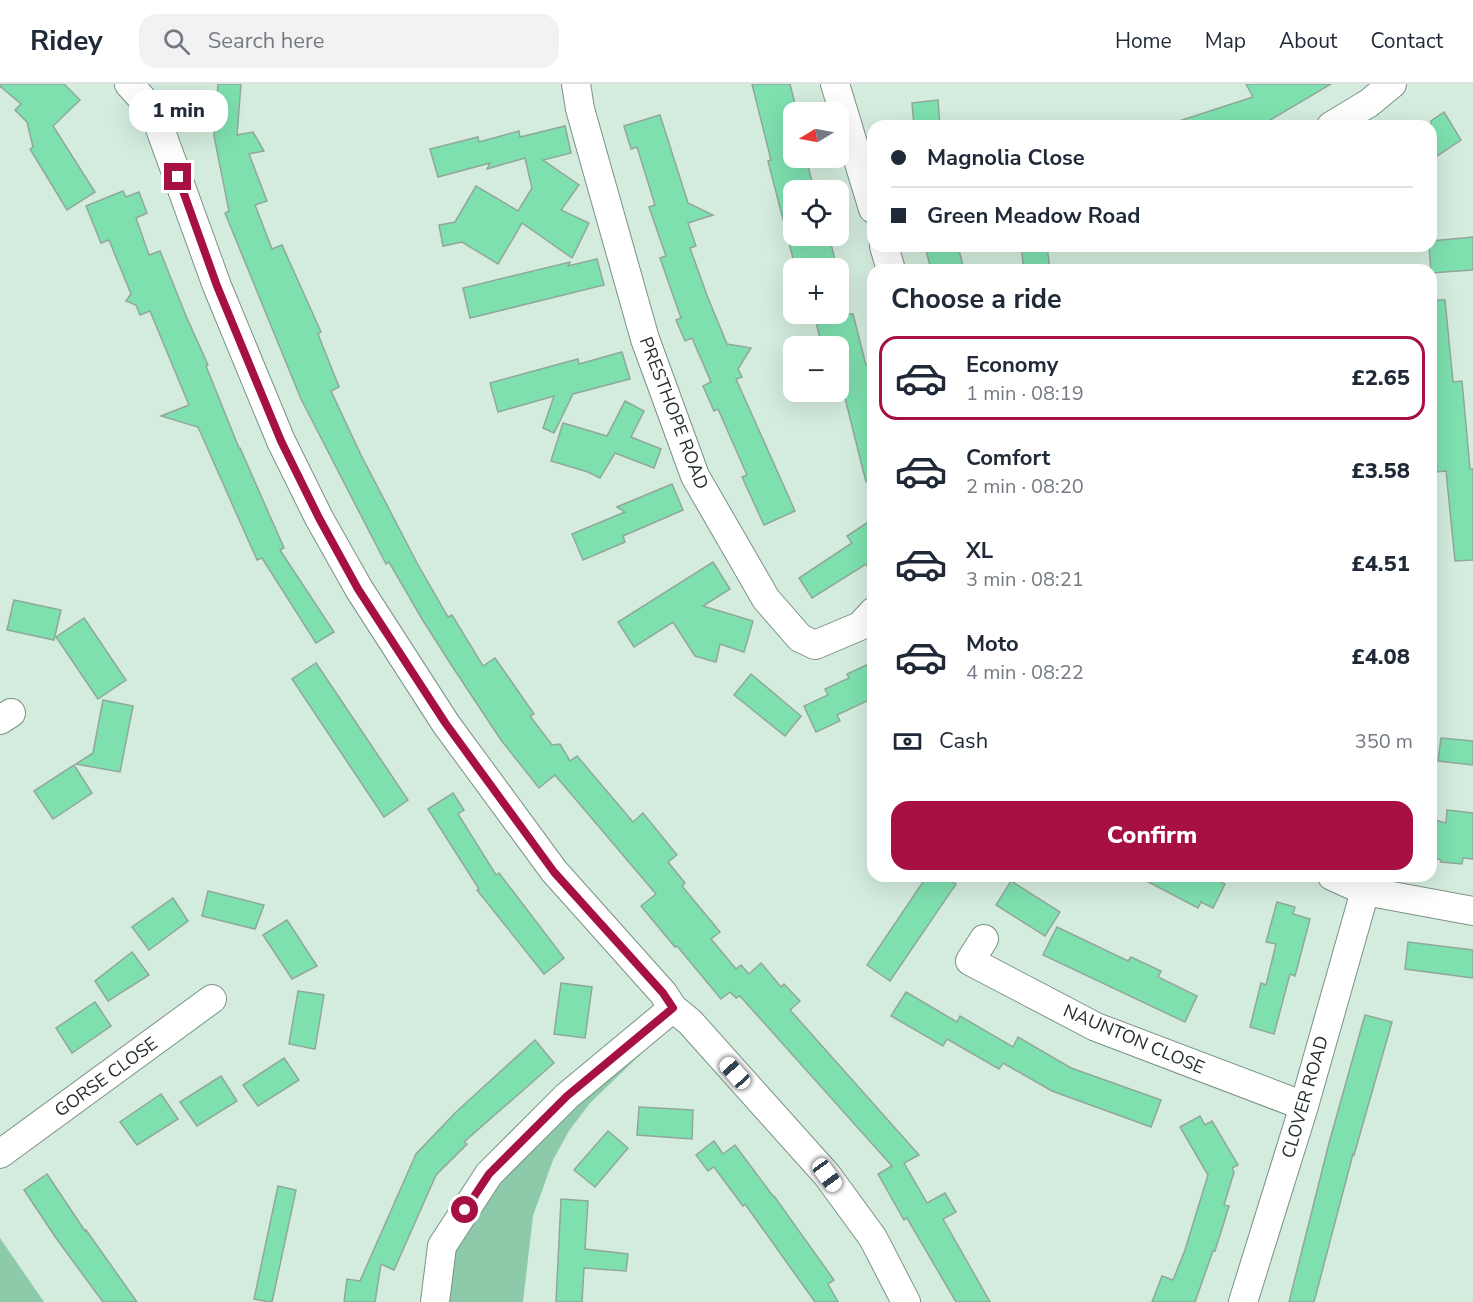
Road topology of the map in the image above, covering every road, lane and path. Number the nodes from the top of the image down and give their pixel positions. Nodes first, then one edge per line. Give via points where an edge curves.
1 (129, 84) edge
2 (157, 84) edge
3 (576, 84) edge
4 (835, 84) edge
5 (1392, 84) edge
6 (154, 112) junction
7 (1340, 120) edge
8 (867, 189) edge
9 (867, 619) edge
10 (1345, 882) edge
11 (1365, 891) junction
12 (1473, 911) edge
13 (970, 960) dead end
14 (212, 999) dead end
15 (673, 1008) junction
16 (1304, 1106) junction
17 (0, 1154) edge
18 (435, 1302) edge
19 (906, 1302) edge
20 (1243, 1302) edge

1 - 6 street
2 - 6 street
3 - 9 street, PRESTHOPE ROAD via 645,339 694,476 766,599 800,638 815,645 861,626
4 - 8 street
5 - 7 street
6 - 15 street via 217,286 281,441 358,589 446,724 554,872
10 - 11 street
11 - 12 street
11 - 16 street, CLOVER ROAD
13 - 16 street, NAUNTON CLOSE via 1096,1027
14 - 17 street, GORSE CLOSE
15 - 18 street via 567,1096 489,1174 442,1246
15 - 19 street via 690,1022 827,1175 873,1238
16 - 20 street, CLOVER ROAD

